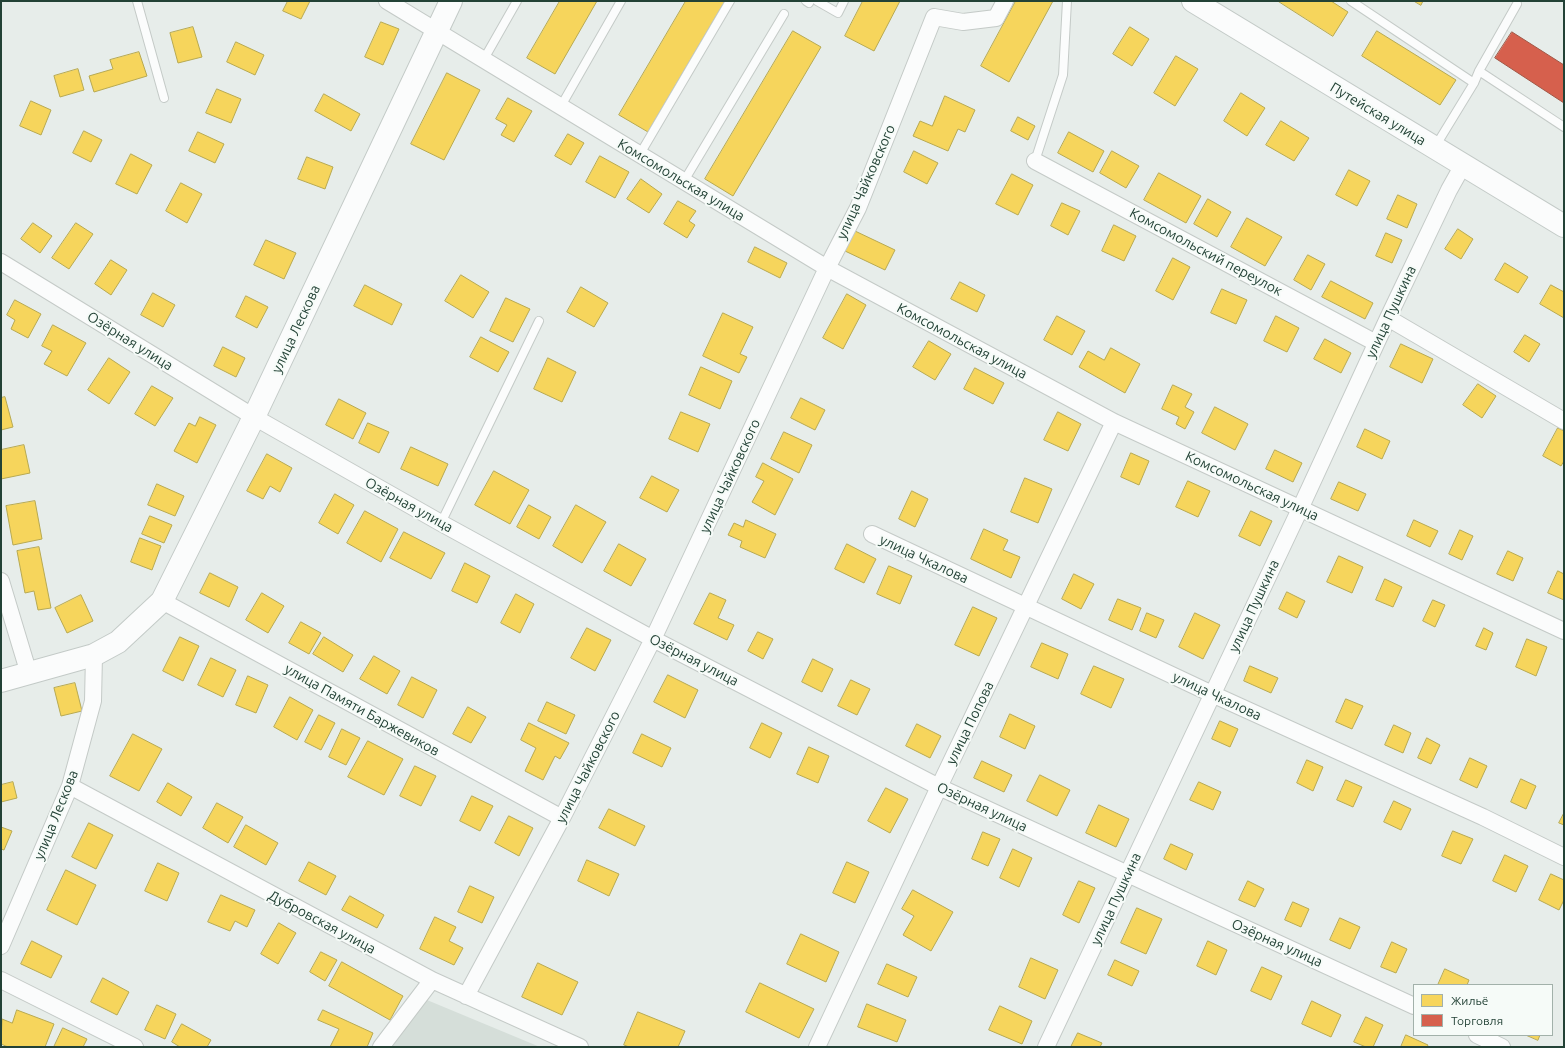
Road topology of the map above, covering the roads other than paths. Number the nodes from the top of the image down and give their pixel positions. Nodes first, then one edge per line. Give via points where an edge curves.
1 (137, 1) edge
2 (387, 1) edge
3 (451, 1) edge
4 (517, 1) edge
5 (621, 1) edge
6 (730, 1) edge
7 (806, 1) edge
8 (810, 1) edge
9 (817, 1) edge
10 (844, 1) edge
11 (1005, 1) edge
12 (1067, 1) edge
13 (1193, 1) edge
14 (1351, 1) edge
15 (1517, 4) dead end
16 (784, 14) dead end
17 (437, 31) junction
18 (484, 59) junction
19 (1479, 71) junction
20 (1474, 83) junction
21 (164, 98) dead end
22 (561, 106) junction
23 (1564, 127) edge
24 (1435, 148) junction
25 (640, 154) junction
26 (1035, 161) joint
27 (1463, 165) junction
28 (684, 181) junction
29 (1564, 226) edge
30 (1, 262) edge
31 (827, 268) junction
32 (1388, 318) junction
33 (539, 321) dead end
34 (1376, 342) junction
35 (254, 418) junction
36 (1564, 421) edge
37 (1114, 422) junction
38 (1300, 509) junction
39 (441, 523) junction
40 (872, 534) dead end
41 (1, 581) edge
42 (162, 601) junction
43 (1025, 607) junction
44 (1564, 631) edge
45 (653, 640) junction
46 (94, 655) junction
47 (29, 674) junction
48 (1, 682) edge
49 (1212, 694) junction
50 (70, 786) junction
51 (939, 787) junction
52 (562, 818) junction
53 (1564, 857) edge
54 (1128, 875) junction
55 (1, 946) edge
56 (1, 980) edge
57 (432, 980) junction
58 (466, 996) junction
59 (1413, 1006) edge
60 (1479, 1036) edge
61 (135, 1047) edge
62 (381, 1047) edge
63 (580, 1047) edge
64 (817, 1047) edge
65 (1046, 1047) edge
66 (1502, 1047) edge

1 - 21 lane
2 - 17 street, Комсомольская улица
3 - 17 street, улица Лескова
4 - 18 lane
5 - 22 lane
6 - 25 lane
7 - 8 lane
9 - 10 lane via 838,13
11 - 31 street, улица Чайковского via 996,18 963,22 934,17 858,208
12 - 26 lane via 1063,75
13 - 24 street, Путейская улица
14 - 20 lane
15 - 19 lane
16 - 28 lane
17 - 18 street, Комсомольская улица
17 - 35 street, улица Лескова
18 - 22 street, Комсомольская улица
19 - 20 lane
19 - 23 lane
20 - 24 lane
22 - 25 street, Комсомольская улица
24 - 27 street, Путейская улица
25 - 28 street, Комсомольская улица
26 - 34 street, Комсомольский переулок
27 - 29 street, Путейская улица
27 - 32 street, улица Пушкина
28 - 31 street, Комсомольская улица
30 - 35 street, Озёрная улица
31 - 37 street, Комсомольская улица
31 - 45 street, улица Чайковского
32 - 34 street, улица Пушкина
32 - 36 street
33 - 39 lane
34 - 38 street, улица Пушкина
35 - 39 street, Озёрная улица
35 - 42 street, улица Лескова
37 - 38 street, Комсомольская улица
37 - 43 street, улица Попова
38 - 44 street, Комсомольская улица
38 - 49 street, улица Пушкина
39 - 45 street, Озёрная улица
40 - 43 street, улица Чкалова
41 - 47 street
42 - 46 street, улица Лескова via 118,642
42 - 52 street, улица Памяти Баржевиков
43 - 49 street, улица Чкалова
43 - 51 street, улица Попова
45 - 51 street, Озёрная улица
45 - 52 street, улица Чайковского
46 - 47 street
46 - 50 street, улица Лескова via 94,701
47 - 48 street
49 - 53 street, улица Чкалова via 1484,817
49 - 54 street, улица Пушкина
50 - 55 street, улица Лескова
50 - 57 street, Дубровская улица
51 - 54 street, Озёрная улица
51 - 64 street, улица Попова
52 - 58 street, улица Чайковского
54 - 59 street, Озёрная улица
54 - 65 street, улица Пушкина
56 - 61 street
57 - 58 street, Дубровская улица
57 - 62 street
58 - 63 street, Дубровская улица
60 - 66 street

